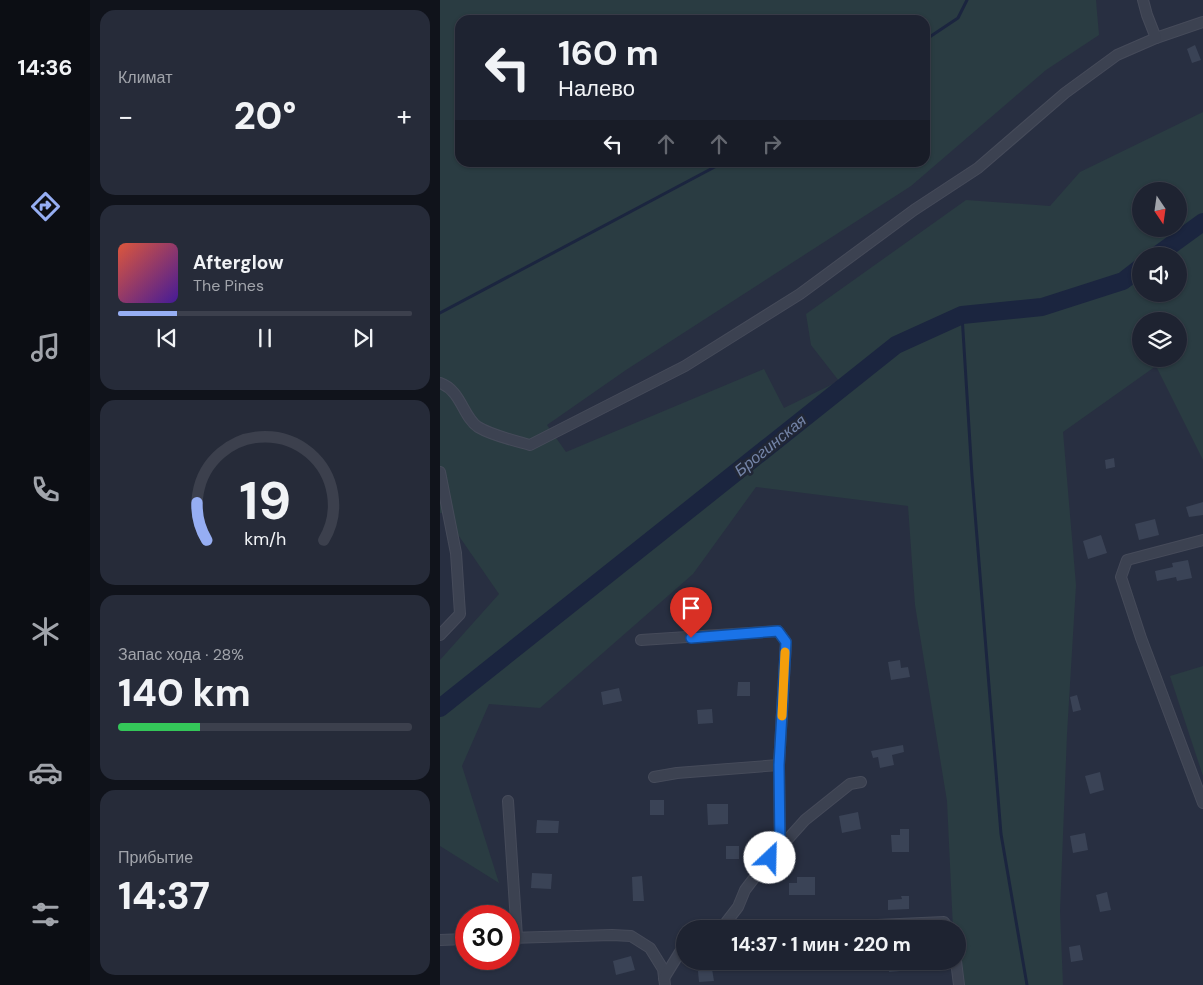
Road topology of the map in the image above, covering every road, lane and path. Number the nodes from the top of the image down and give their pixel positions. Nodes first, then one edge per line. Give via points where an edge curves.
1 (1144, 0) edge
2 (1203, 22) edge
3 (1156, 38) junction
4 (440, 383) edge
5 (440, 472) edge
6 (1203, 540) edge
7 (440, 635) edge
8 (641, 640) dead end
9 (779, 765) junction
10 (654, 777) dead end
11 (861, 782) dead end
12 (508, 801) dead end
13 (1203, 803) edge
14 (780, 847) junction
15 (512, 905) edge
16 (728, 920) edge
17 (520, 938) edge
18 (455, 939) edge
19 (440, 940) edge
20 (676, 960) edge
21 (957, 970) edge
22 (664, 982) edge
23 (959, 985) edge

1 - 3 street
2 - 3 street
3 - 4 street via 1117,55 1065,93 978,168 914,210 800,294 685,366 530,445 476,426 449,386
5 - 7 street via 456,553 460,614
6 - 13 street via 1127,560 1121,577
8 - 9 street via 778,631 786,642
9 - 10 street
9 - 14 street
11 - 14 street via 850,784 827,802
12 - 15 street
14 - 16 street via 745,890
17 - 22 street via 631,936 650,948 663,969
18 - 19 street
20 - 22 street
21 - 23 street

